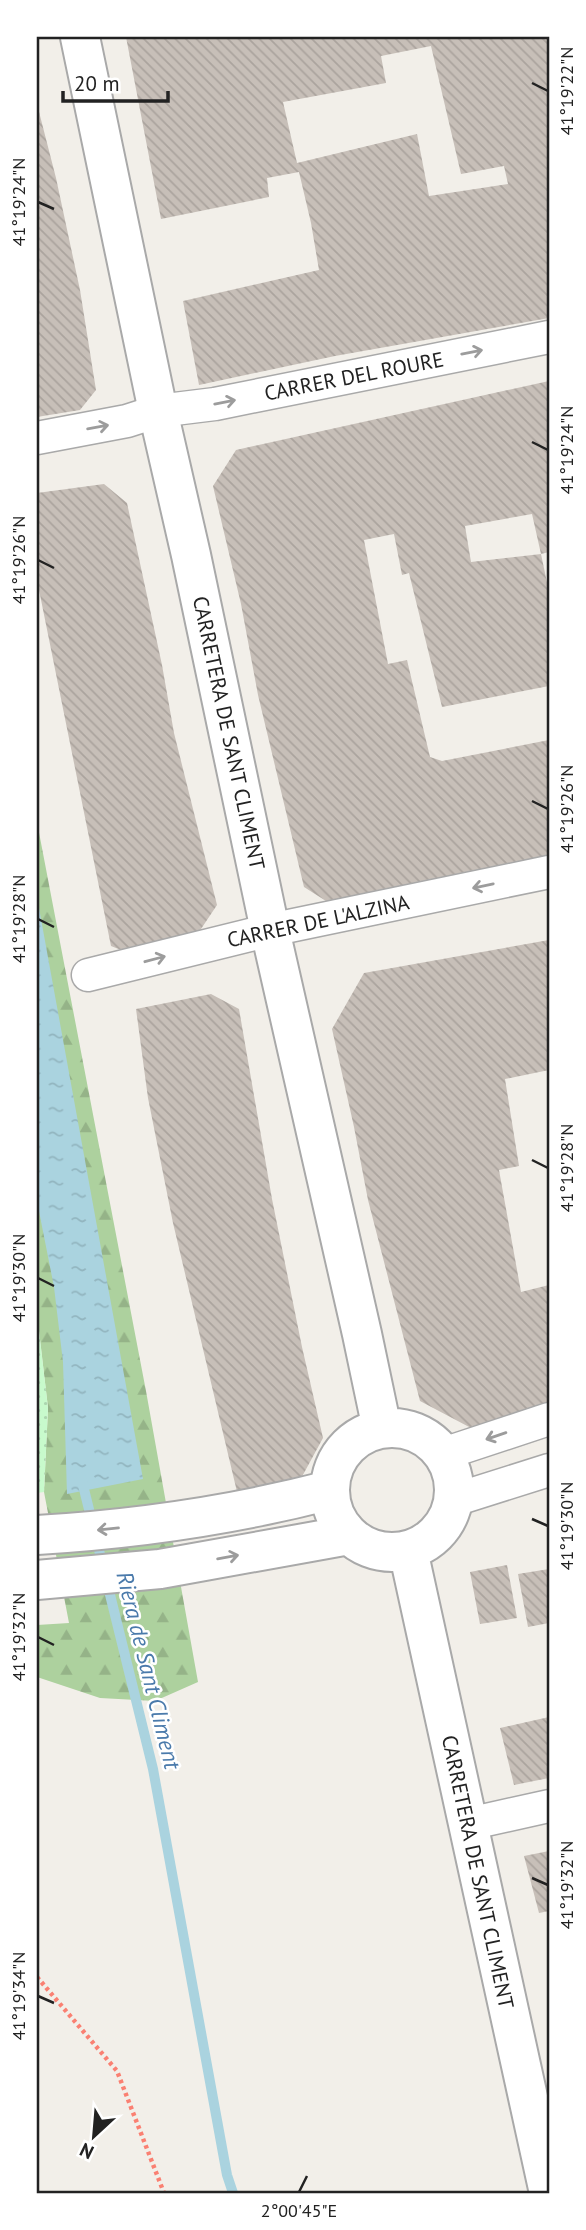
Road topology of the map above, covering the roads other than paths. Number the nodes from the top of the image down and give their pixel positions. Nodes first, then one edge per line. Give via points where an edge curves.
1 (80, 37) edge
2 (549, 337) edge
3 (158, 411) junction
4 (37, 438) edge
5 (549, 872) edge
6 (270, 930) junction
7 (88, 975) dead end
8 (549, 1419) edge
9 (382, 1429) junction
10 (443, 1454) junction
11 (549, 1470) edge
12 (330, 1490) junction
13 (454, 1500) junction
14 (48, 1534) edge
15 (349, 1535) junction
16 (408, 1550) junction
17 (51, 1579) edge
18 (549, 1806) edge
19 (468, 1824) junction
20 (543, 2150) edge
21 (548, 2193) edge

1 - 3 street, CARRETERA DE SANT CLIMENT
3 -> 2 street, CARRER DEL ROURE via 215,404
4 -> 3 street, CARRER DEL ROURE
3 - 6 street, CARRETERA DE SANT CLIMENT
5 -> 6 street, CARRER DE L'ALZINA
7 -> 6 street, CARRER DE L'ALZINA
6 - 9 street, CARRETERA DE SANT CLIMENT
8 -> 10 street
9 - 10 street via 416,1433 432,1441
9 - 12 street via 365,1434 345,1450 335,1464
10 - 13 street via 454,1479
11 - 13 street
12 -> 14 street via 156,1524
12 - 15 street via 335,1514
13 - 16 street via 439,1532
15 - 16 street via 376,1550
17 -> 15 street via 160,1569
16 - 19 street, CARRETERA DE SANT CLIMENT
18 - 19 street
19 - 20 street, CARRETERA DE SANT CLIMENT
20 - 21 street, CARRETERA DE SANT CLIMENT

